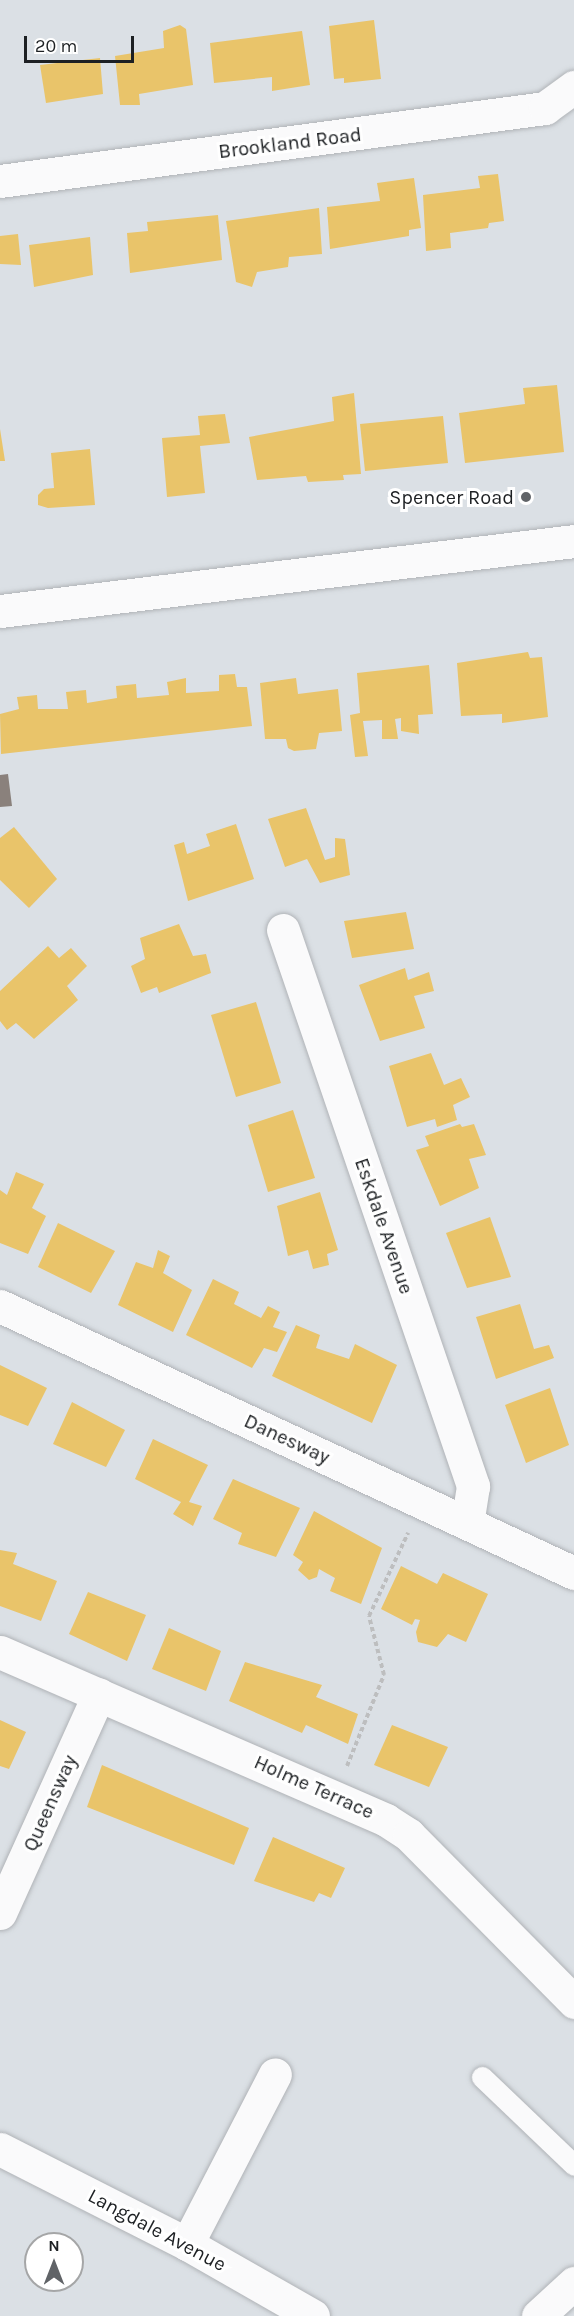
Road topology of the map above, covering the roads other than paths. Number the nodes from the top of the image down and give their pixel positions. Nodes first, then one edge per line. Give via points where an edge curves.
1 (574, 87) edge
2 (0, 181) edge
3 (574, 541) edge
4 (0, 611) edge
5 (283, 930) dead end
6 (0, 1306) edge
7 (467, 1523) junction
8 (574, 1573) edge
9 (0, 1652) edge
10 (99, 1694) junction
11 (0, 1913) edge
12 (574, 2002) edge
13 (275, 2074) dead end
14 (482, 2077) dead end
15 (0, 2149) edge
16 (574, 2165) edge
17 (187, 2244) junction
18 (573, 2287) edge
19 (312, 2316) edge
20 (538, 2316) edge

1 - 2 street, Brookland Road via 545,108
3 - 4 street
5 - 7 street, Eskdale Avenue via 473,1486
6 - 7 street, Danesway
7 - 8 street, Danesway
9 - 10 street, Holme Terrace
10 - 11 street, Queensway
10 - 12 street, Holme Terrace via 335,1795 409,1835
13 - 17 street
14 - 16 lane
15 - 17 street, Langdale Avenue
17 - 19 street, Langdale Avenue
18 - 20 street

